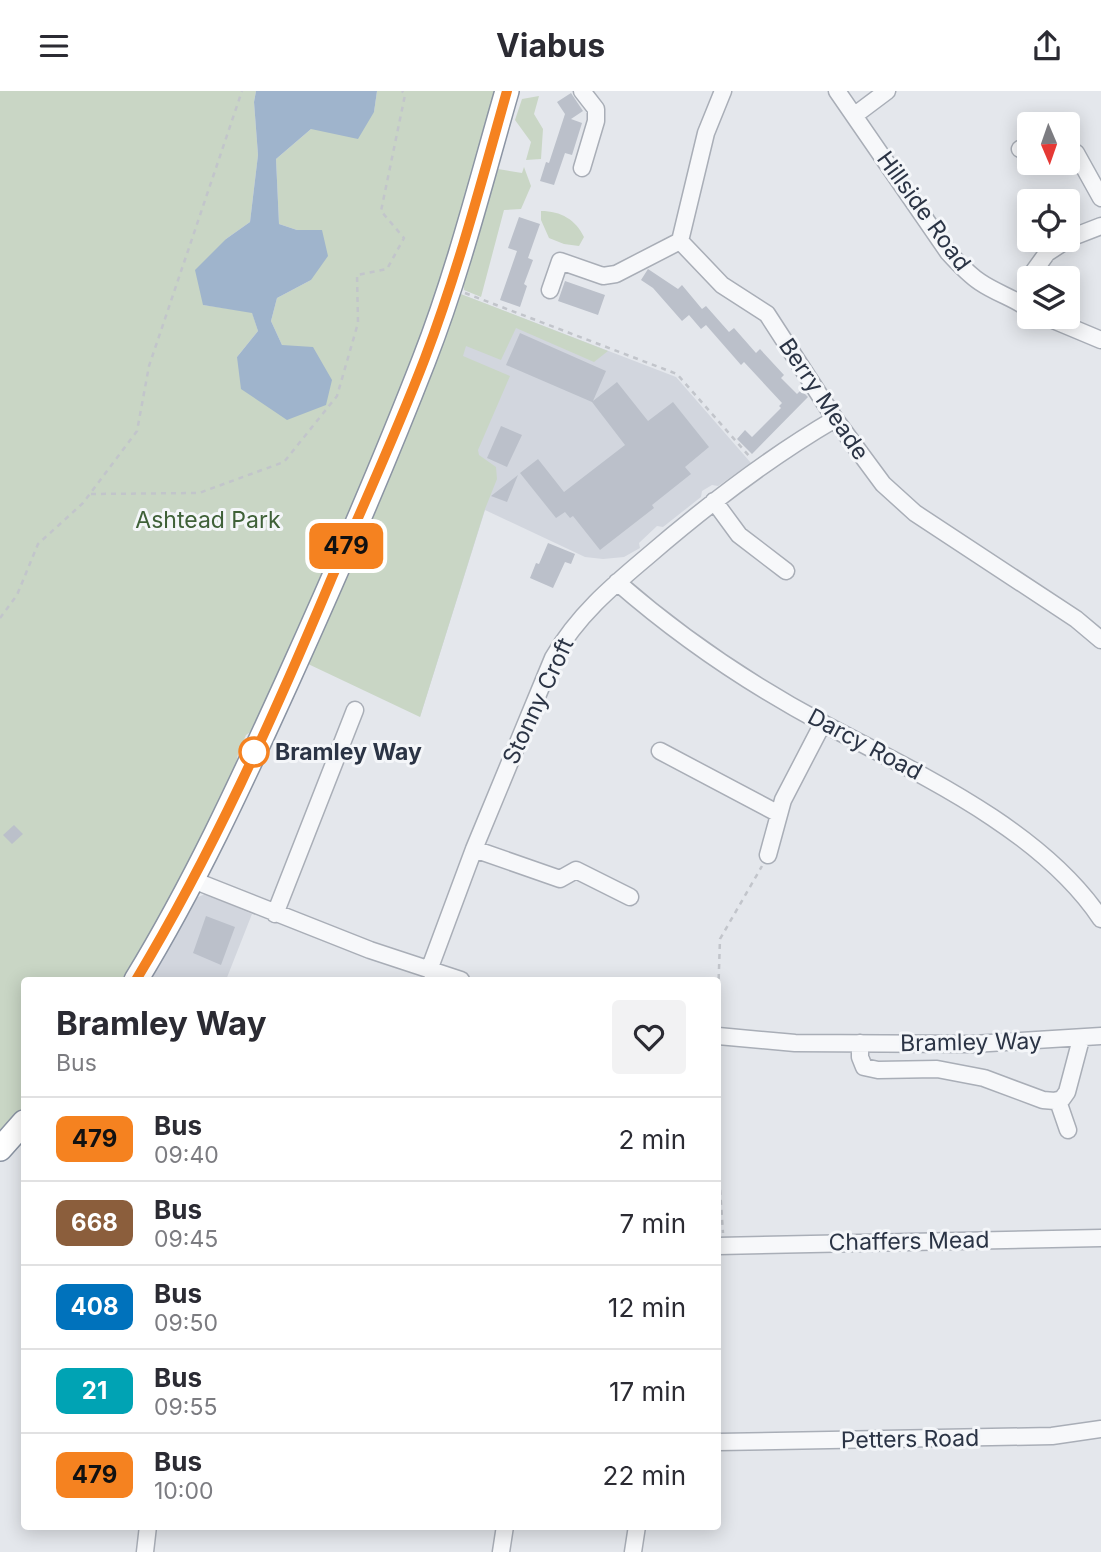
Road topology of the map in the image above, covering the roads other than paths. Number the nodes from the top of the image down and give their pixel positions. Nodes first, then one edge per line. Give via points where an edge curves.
1 (507, 91) edge
2 (582, 91) edge
3 (723, 91) edge
4 (838, 91) edge
5 (887, 91) edge
6 (855, 115) junction
7 (1080, 160) edge
8 (582, 168) dead end
9 (1101, 198) edge
10 (1101, 226) edge
11 (680, 241) junction
12 (1038, 266) edge
13 (550, 290) dead end
14 (1017, 296) edge
15 (1015, 299) joint
16 (1075, 329) edge
17 (1101, 340) edge
18 (835, 419) junction
19 (714, 501) junction
20 (786, 571) dead end
21 (617, 582) junction
22 (1101, 640) edge
23 (355, 710) dead end
24 (822, 723) junction
25 (660, 751) dead end
26 (779, 814) junction
27 (474, 849) junction
28 (768, 855) road end
29 (193, 880) junction
30 (630, 897) dead end
31 (275, 914) junction
32 (1101, 919) edge
33 (429, 970) junction
34 (138, 977) edge
35 (451, 977) edge
36 (721, 1036) edge
37 (1101, 1036) edge
38 (1081, 1039) junction
39 (860, 1043) junction
40 (1058, 1101) junction
41 (21, 1125) edge
42 (1068, 1130) dead end
43 (0, 1149) edge
44 (1101, 1238) edge
45 (721, 1245) edge
46 (1101, 1429) edge
47 (721, 1442) edge
48 (148, 1530) edge
49 (504, 1530) edge
50 (636, 1530) edge
51 (145, 1552) edge
52 (501, 1552) edge
53 (633, 1552) edge

1 - 29 highway via 425,358 305,641
2 - 8 street via 596,109
3 - 11 street via 706,133
4 - 6 street, Hillside Road
5 - 6 street
6 - 15 street, Hillside Road via 948,252 982,284
7 - 9 street
10 - 12 street via 1069,239 1047,253
11 - 13 street via 616,274 603,276 560,261
11 - 18 street, Berry Meade via 722,285 767,314
14 - 15 street
16 - 17 street
18 - 19 street, Stonny Croft
18 - 22 street, Berry Meade via 883,484 915,513
19 - 20 street via 738,535
19 - 21 street, Stonny Croft
21 - 24 street, Darcy Road via 697,645
21 - 27 street, Stonny Croft via 578,620 553,658
23 - 31 street
24 - 26 street
24 - 32 street, Darcy Road via 954,792 1023,840 1074,885
25 - 26 street
26 - 28 street
27 - 30 street via 560,879 576,870
27 - 33 street, Stonny Croft
29 - 31 street
29 - 34 highway
31 - 33 street
33 - 35 street
36 - 39 street, Bramley Way
37 - 38 street, Bramley Way
38 - 39 street, Bramley Way
38 - 40 street, Bramley Way via 1067,1092
39 - 40 street, Bramley Way via 864,1067 937,1069
40 - 42 street
41 - 43 highway
44 - 45 street, Chaffers Mead
46 - 47 street, Petters Road via 1052,1436
48 - 51 street
49 - 52 street
50 - 53 street

